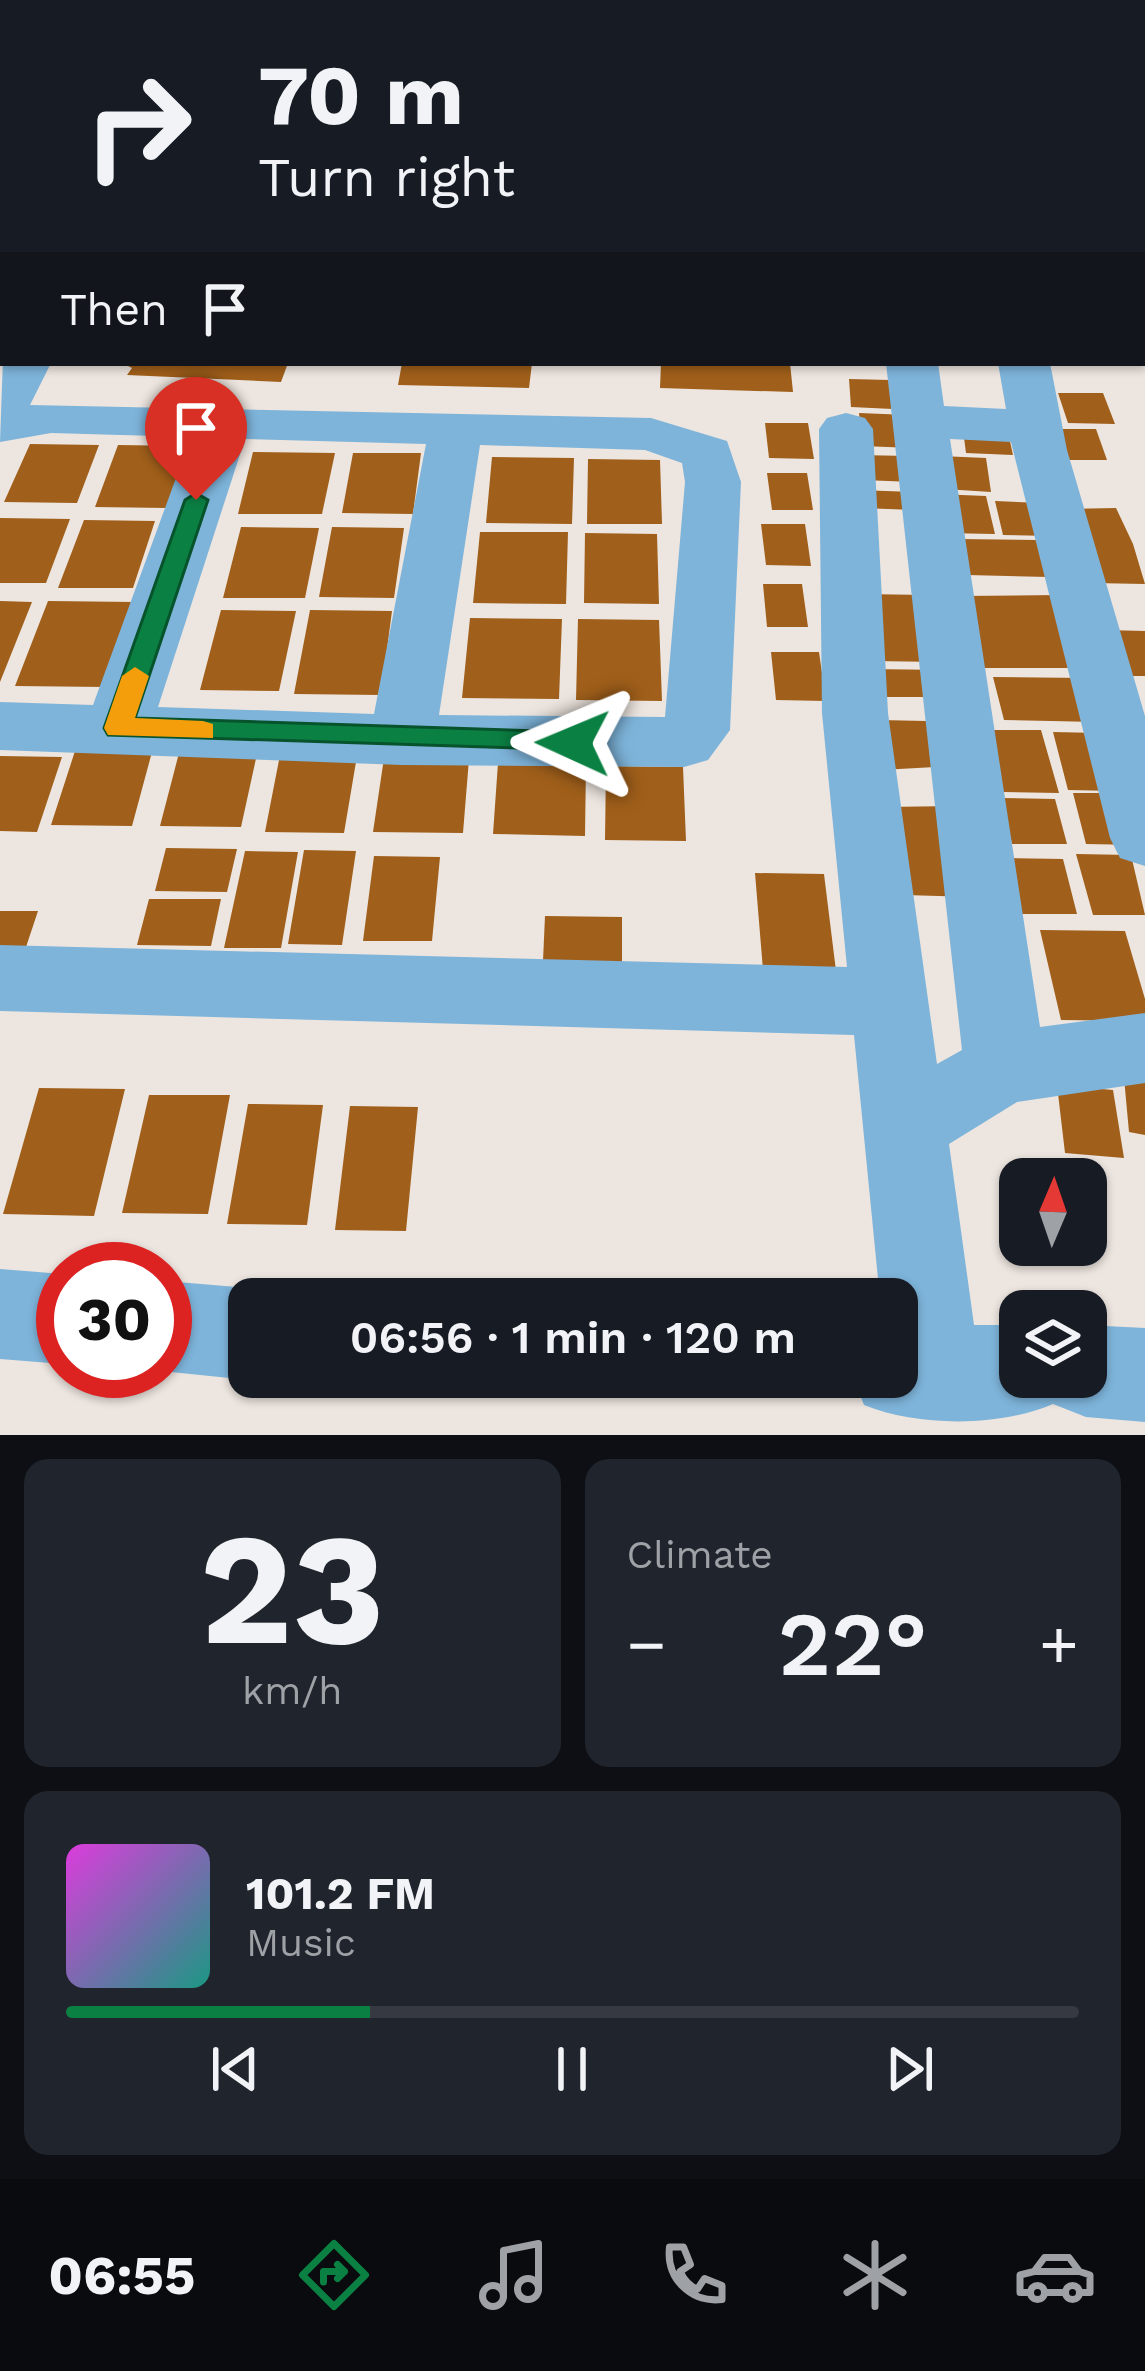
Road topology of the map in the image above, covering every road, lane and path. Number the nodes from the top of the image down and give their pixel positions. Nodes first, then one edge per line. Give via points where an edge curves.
1 (24, 366) edge
2 (1025, 366) edge
3 (915, 392) edge
4 (6, 422) edge
5 (1036, 427) junction
6 (846, 429) dead end
7 (220, 432) junction
8 (454, 438) junction
9 (0, 726) edge
10 (118, 728) junction
11 (403, 740) junction
12 (1145, 838) edge
13 (0, 978) edge
14 (886, 1002) junction
15 (1145, 1048) edge
16 (1002, 1068) junction
17 (908, 1124) junction
18 (0, 1314) edge
19 (36, 1317) edge
20 (192, 1329) edge
21 (228, 1332) edge
22 (950, 1371) edge
23 (1107, 1373) edge
24 (1145, 1376) edge

1 - 4 street
2 - 5 street
3 - 5 street
3 - 16 street
4 - 7 street via 35,437
5 - 12 street
6 - 14 street via 855,713
7 - 8 street
7 - 10 street
8 - 11 street
8 - 11 street via 651,454 694,444 708,453 713,482 698,730 684,742 658,744
9 - 10 street
10 - 11 street
13 - 14 street
14 - 17 street
15 - 16 street
16 - 17 street
17 - 22 street
18 - 19 street
20 - 21 street
23 - 24 street

